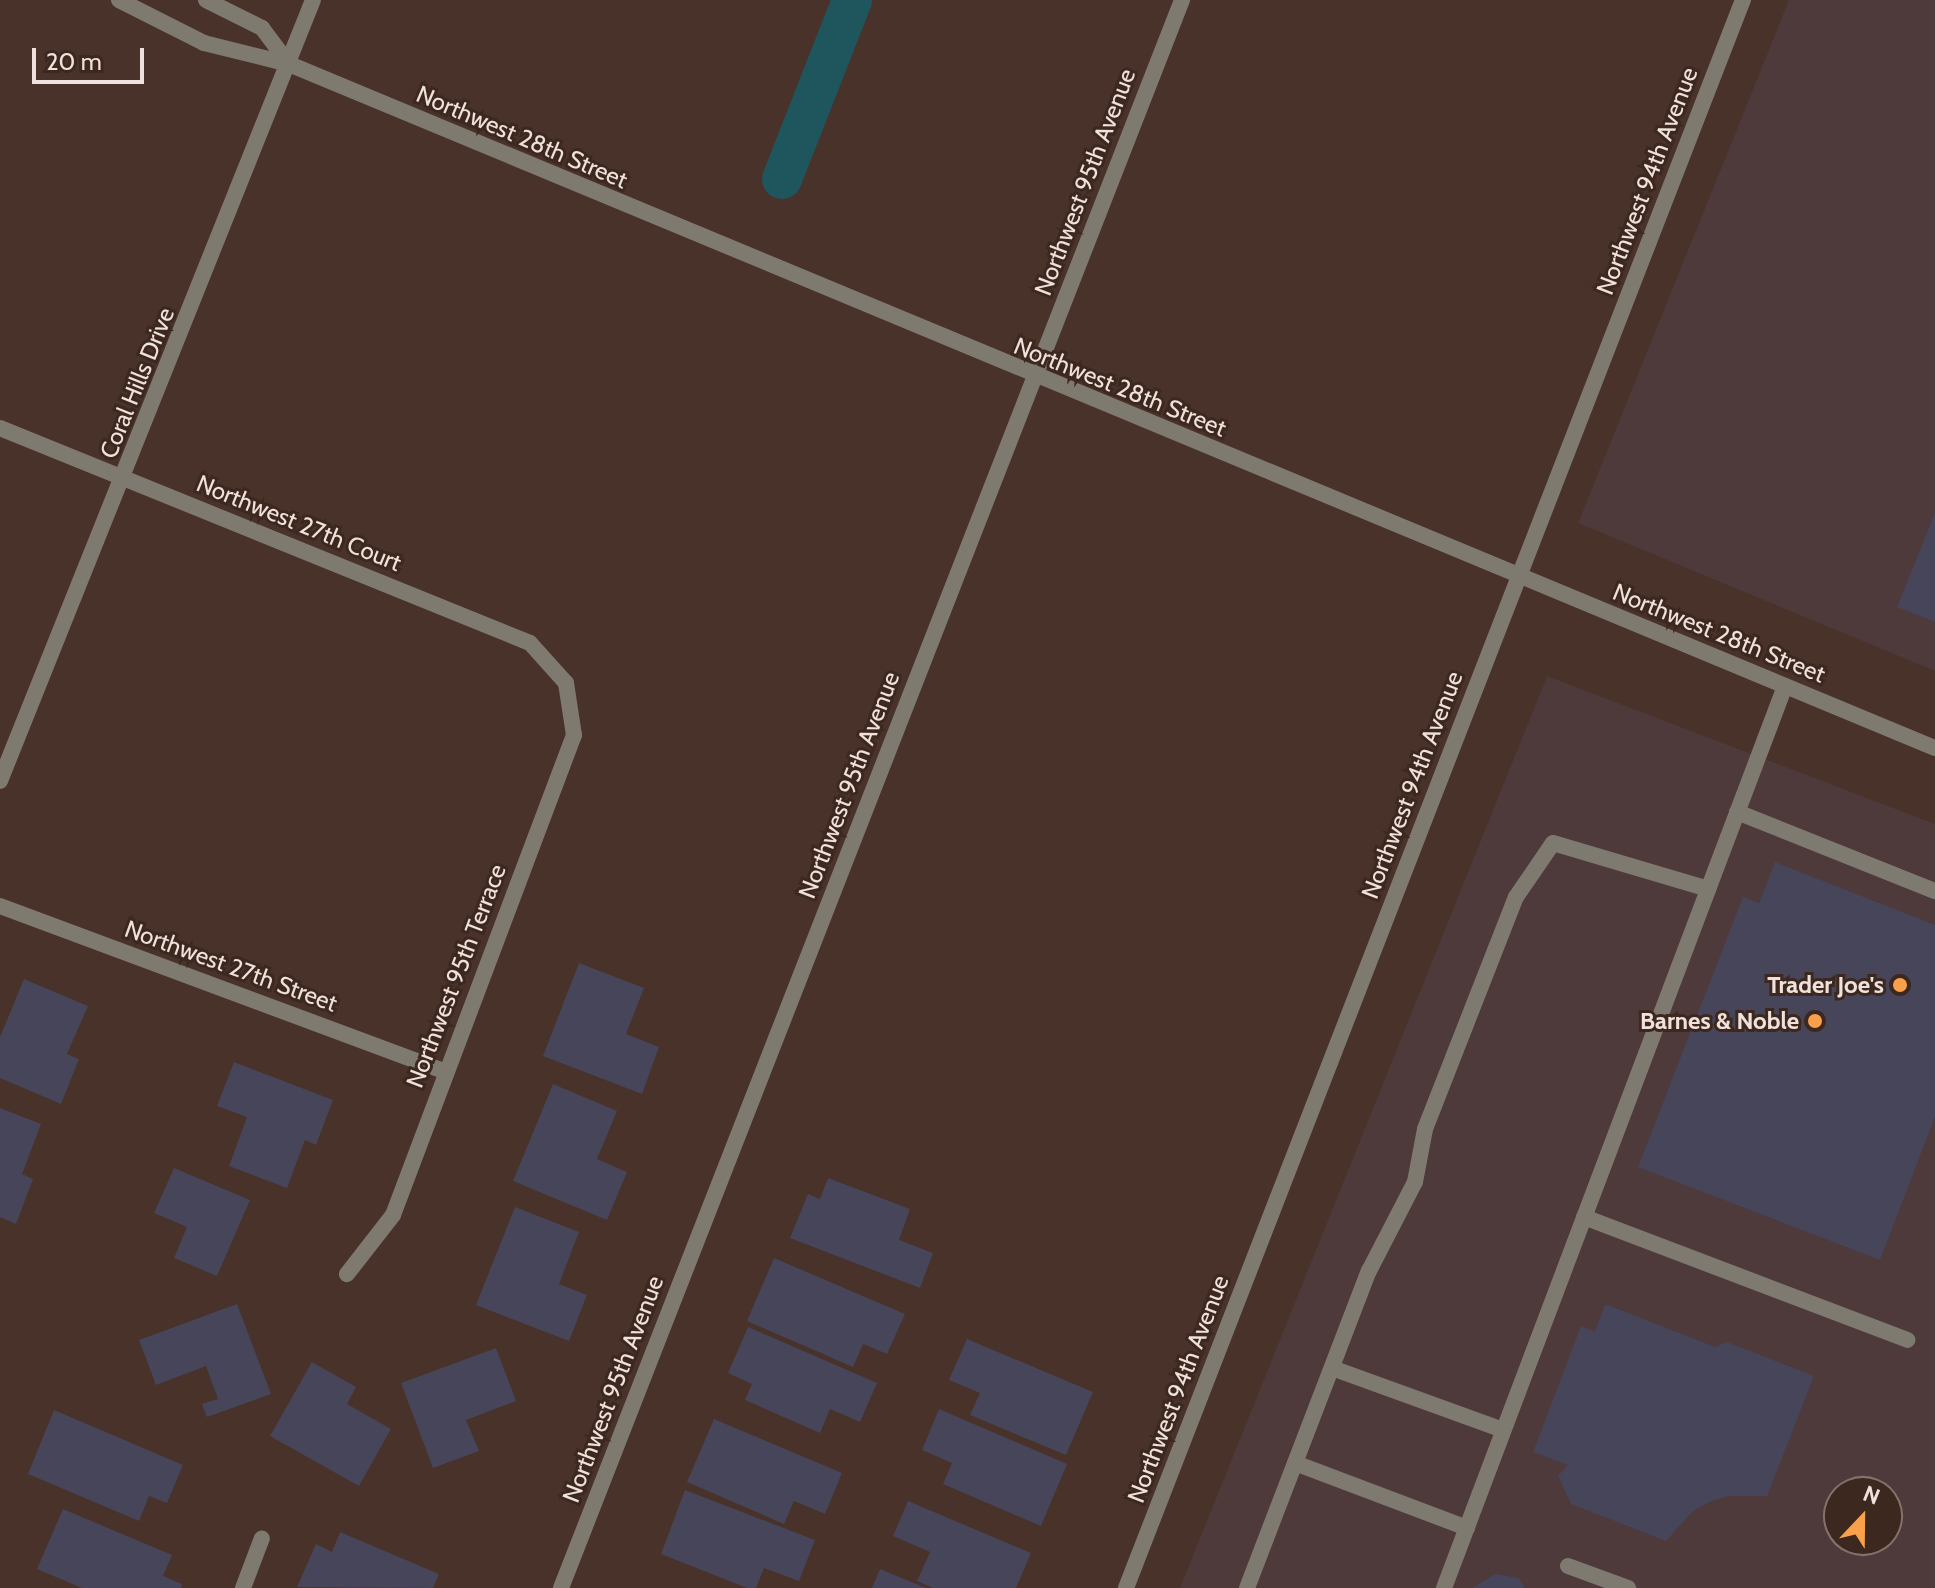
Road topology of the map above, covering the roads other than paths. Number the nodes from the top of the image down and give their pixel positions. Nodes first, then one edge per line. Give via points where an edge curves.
1 (119, 0) edge
2 (206, 0) edge
3 (313, 0) edge
4 (1182, 0) edge
5 (1743, 0) edge
6 (289, 64) junction
7 (1034, 377) junction
8 (0, 428) edge
9 (125, 479) junction
10 (1519, 577) junction
11 (566, 683) joint
12 (1785, 686) junction
13 (1935, 748) edge
14 (0, 781) edge
15 (1737, 812) junction
16 (1708, 889) junction
17 (1935, 891) edge
18 (0, 906) edge
19 (444, 1071) junction
20 (1584, 1217) junction
21 (347, 1274) dead end
22 (1907, 1340) dead end
23 (1332, 1368) junction
24 (1503, 1430) junction
25 (1295, 1463) junction
26 (1467, 1528) junction
27 (262, 1538) dead end
28 (1568, 1566) dead end
29 (243, 1588) edge
30 (561, 1588) edge
31 (1126, 1588) edge
32 (1247, 1588) edge
33 (1444, 1588) edge
34 (1628, 1588) edge

1 - 6 street, Northwest 28th Street via 204,43
2 - 6 street via 262,28
3 - 6 street, Coral Hills Drive
4 - 7 street, Northwest 95th Avenue
5 - 10 street, Northwest 94th Avenue
6 - 7 street, Northwest 28th Street
6 - 9 street, Coral Hills Drive
7 - 10 street, Northwest 28th Street
7 - 30 street, Northwest 95th Avenue
8 - 9 street, Northwest 27th Court
9 - 11 street, Northwest 27th Court via 530,643
9 - 14 street, Coral Hills Drive
10 - 12 street, Northwest 28th Street
10 - 31 street, Northwest 94th Avenue
11 - 19 street, Northwest 95th Terrace via 574,735
12 - 13 street, Northwest 28th Street
12 - 15 street
15 - 16 street
15 - 17 street
16 - 20 street
16 - 23 street via 1553,843 1516,897 1425,1129 1415,1182 1369,1271
18 - 19 street, Northwest 27th Street
19 - 21 street, Northwest 95th Terrace via 393,1215
20 - 22 street
20 - 24 street
23 - 24 street
23 - 25 street
24 - 26 street
25 - 26 street
25 - 32 street
26 - 33 street
27 - 29 street
28 - 34 street

